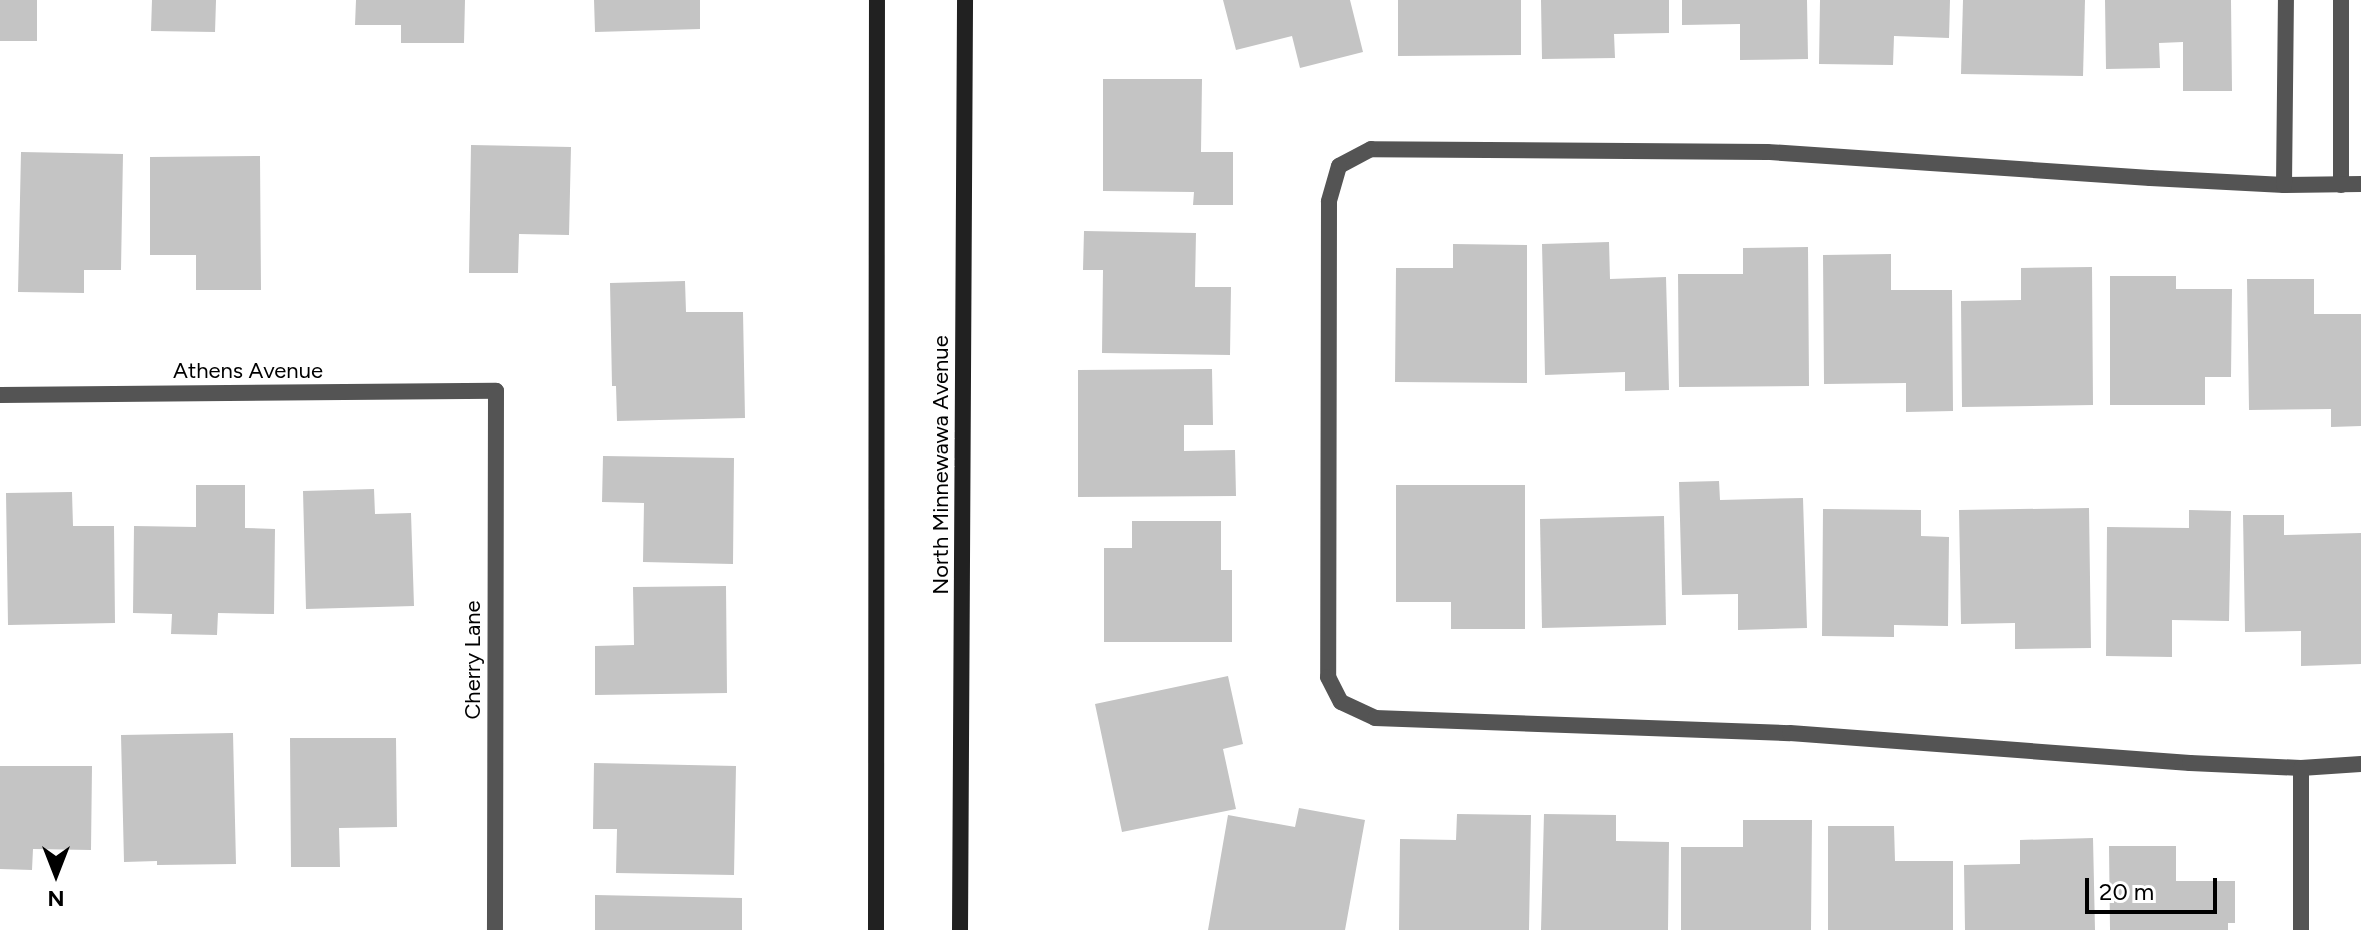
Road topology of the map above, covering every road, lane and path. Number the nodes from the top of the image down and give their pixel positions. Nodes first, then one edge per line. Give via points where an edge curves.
1 (877, 0) edge
2 (965, 0) edge
3 (2286, 0) edge
4 (2341, 0) edge
5 (2361, 184) edge
6 (2284, 185) junction
7 (2341, 185) junction
8 (496, 391) joint
9 (0, 395) edge
10 (2361, 764) edge
11 (2301, 768) junction
12 (495, 930) edge
13 (876, 930) edge
14 (960, 930) edge
15 (2301, 930) edge

1 - 13 main road
2 - 14 main road, North Minnewawa Avenue
3 - 6 street
4 - 7 street
5 - 7 street
6 - 7 street
6 - 11 street via 1767,152 1371,149 1339,166 1329,202 1328,677 1341,702 1375,718 1790,733
8 - 9 street, Athens Avenue
8 - 12 street, Cherry Lane
10 - 11 street
11 - 15 street

